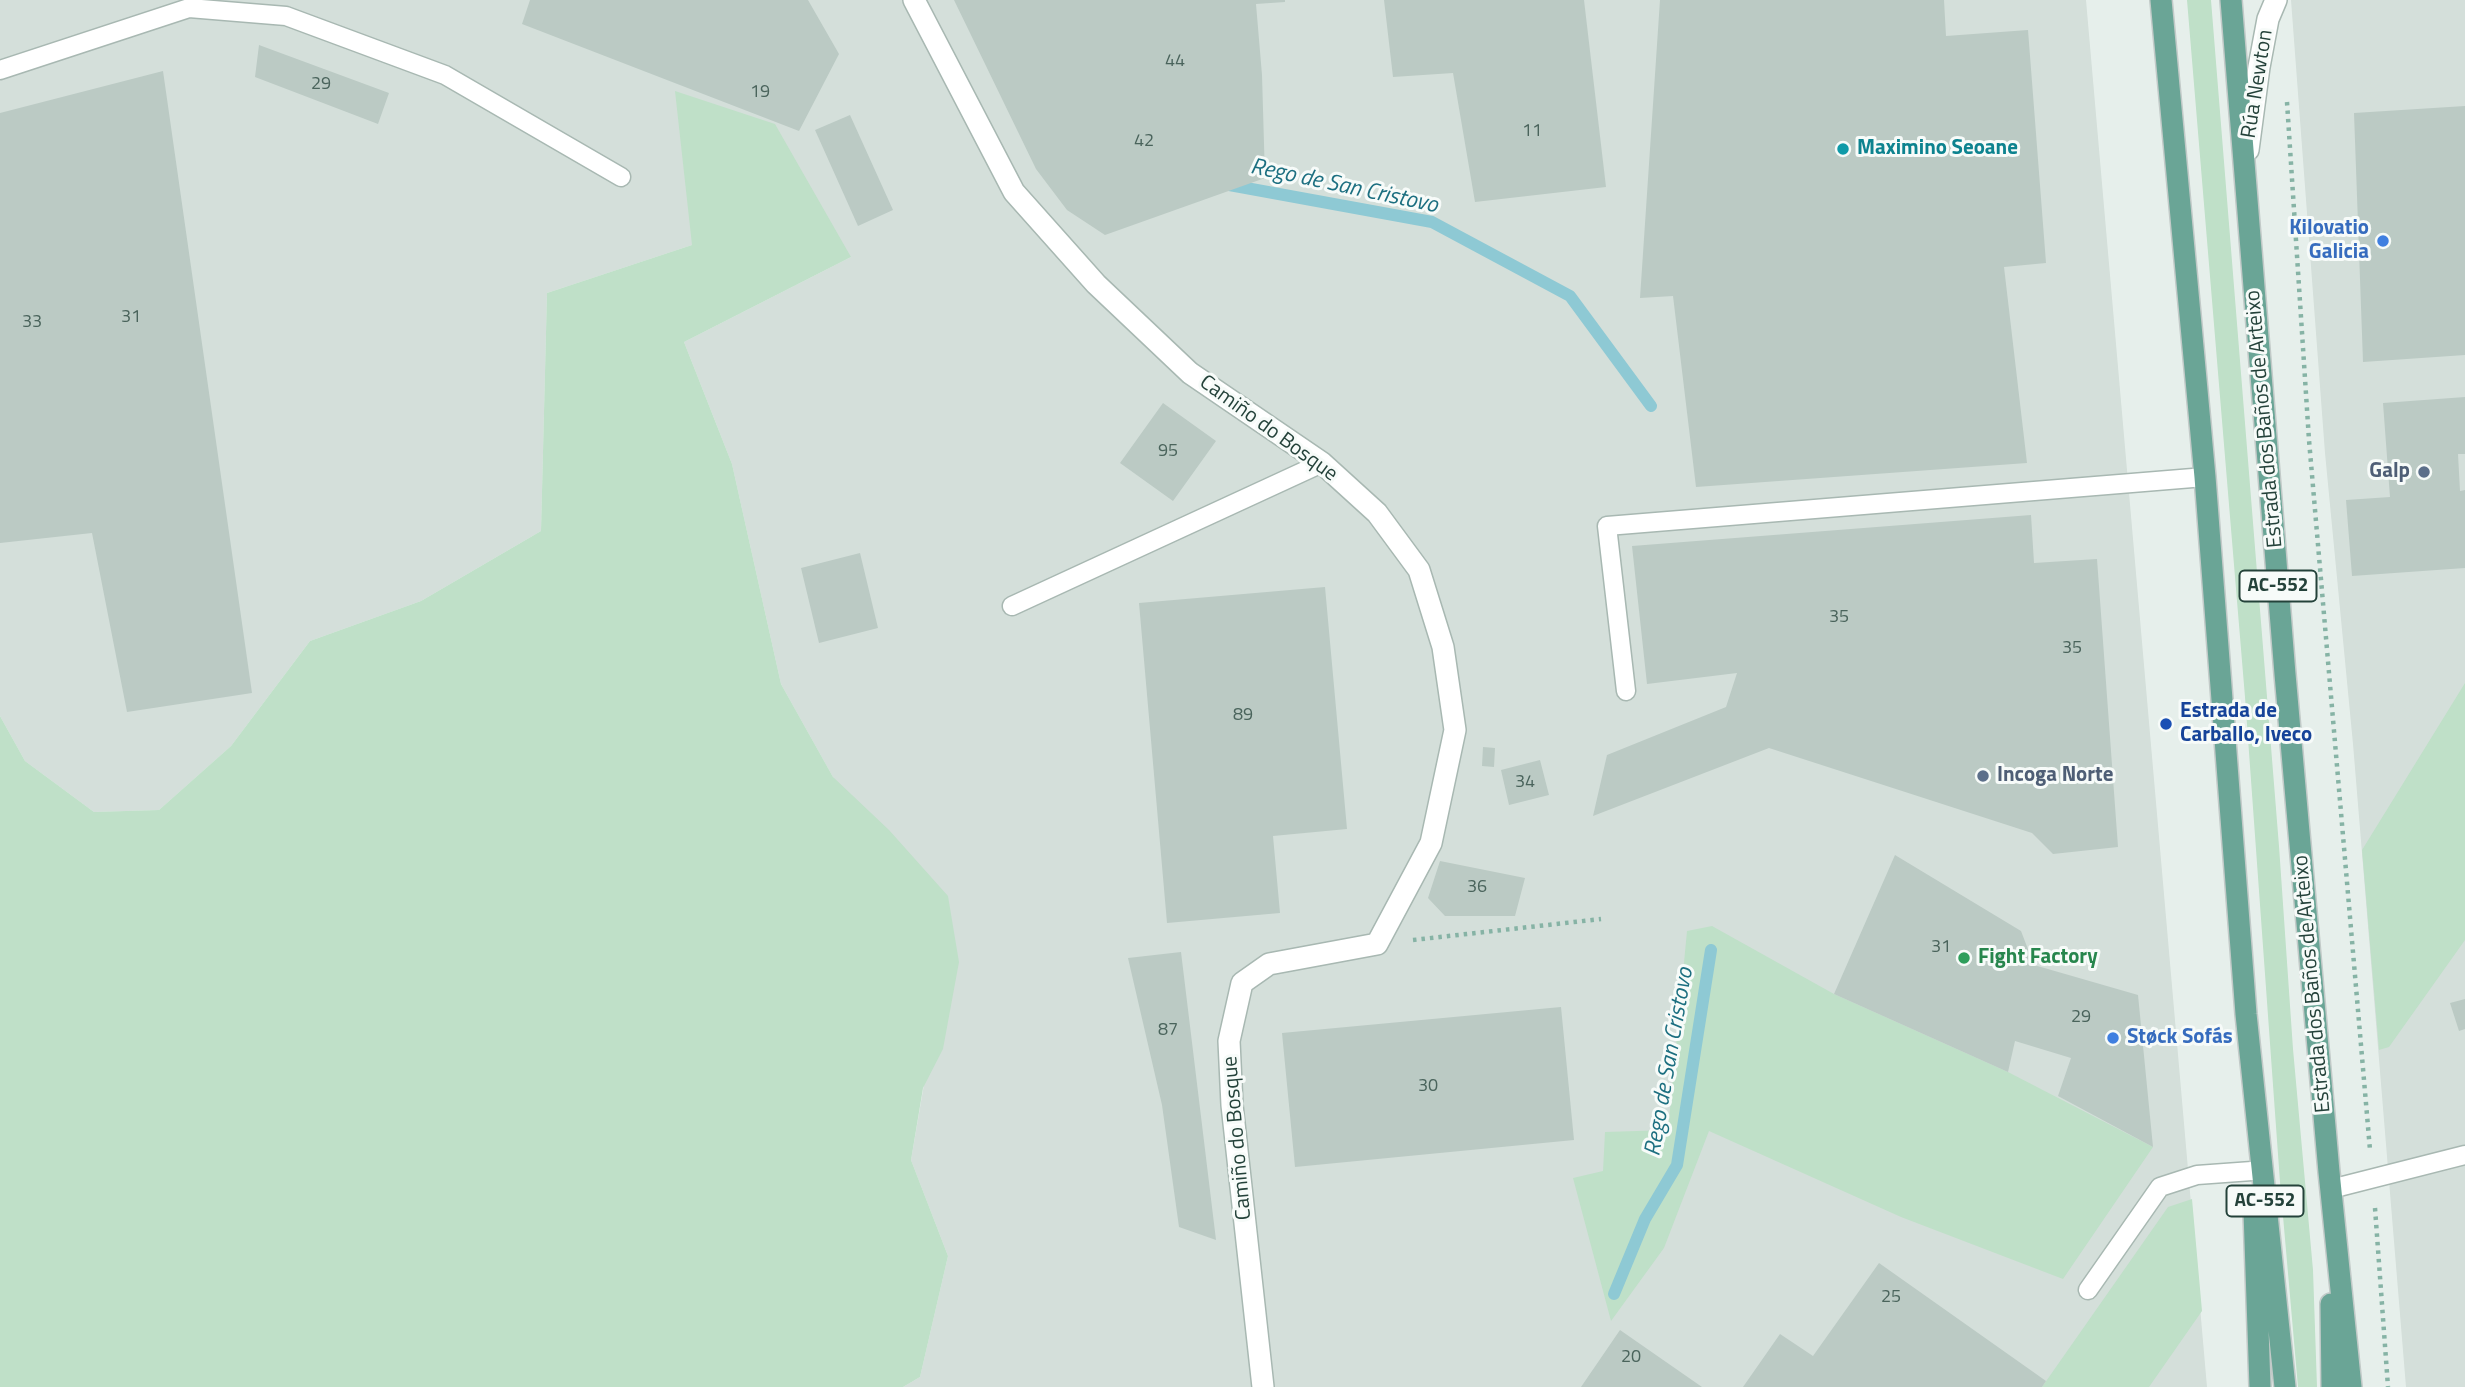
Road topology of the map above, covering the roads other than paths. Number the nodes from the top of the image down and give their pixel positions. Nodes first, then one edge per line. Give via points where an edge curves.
1 (914, 0) edge
2 (2161, 0) edge
3 (2231, 0) edge
4 (2276, 0) edge
5 (0, 70) edge
6 (2245, 169) junction
7 (621, 177) dead end
8 (1322, 463) junction
9 (2205, 477) junction
10 (1012, 606) dead end
11 (1626, 691) dead end
12 (2246, 1014) junction
13 (2465, 1155) edge
14 (2252, 1171) junction
15 (2330, 1180) junction
16 (2088, 1290) dead end
17 (1263, 1387) edge
18 (2260, 1387) edge
19 (2285, 1387) edge
20 (2332, 1387) edge
21 (2351, 1387) edge

1 - 8 street, Camiño do Bosque via 1023,203 1096,284 1190,373
2 - 9 main road, AC-552
3 - 6 main road, Estrada dos Baños de Arteixo / AC-552
4 - 6 street, Rúa Newton via 2259,67
5 - 7 lane via 189,8 286,16 445,75
6 - 15 main road, Estrada dos Baños de Arteixo / AC-552
8 - 10 lane
8 - 17 street, Camiño do Bosque via 1377,513 1419,570 1443,647 1455,730 1431,843 1377,944 1269,964 1242,983 1229,1041 1231,1092
9 - 11 lane via 1607,526
9 - 12 main road, AC-552
12 - 14 main road, AC-552
12 - 19 main road, AC-552
13 - 15 lane via 2372,1178
14 - 16 lane via 2197,1175 2160,1187
14 - 18 main road, AC-552
15 - 20 main road, Estrada dos Baños de Arteixo / AC-552
15 - 21 main road, Estrada dos Baños de Arteixo / AC-552

